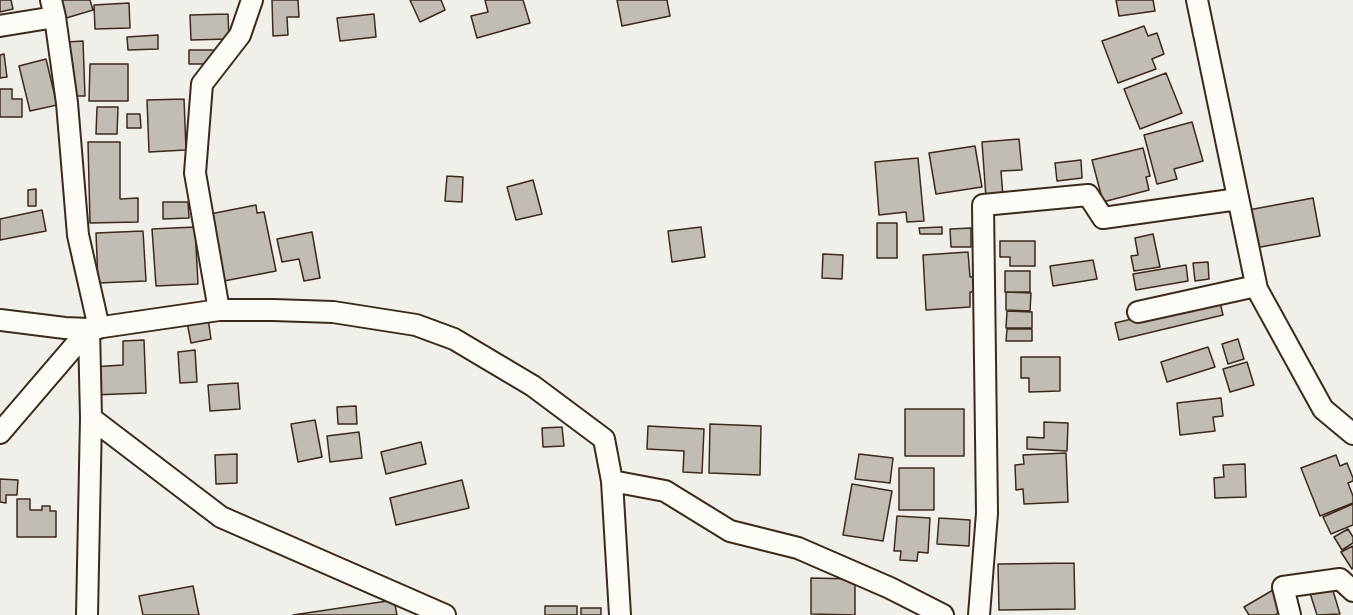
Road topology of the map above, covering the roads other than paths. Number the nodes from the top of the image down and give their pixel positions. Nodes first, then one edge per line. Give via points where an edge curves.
1 (252, 0) edge
2 (1197, 0) edge
3 (53, 8) edge
4 (0, 26) edge
5 (1238, 199) junction
6 (1256, 286) junction
7 (219, 310) junction
8 (1138, 312) dead end
9 (0, 320) edge
10 (94, 329) junction
11 (91, 418) junction
12 (0, 433) edge
13 (1353, 434) edge
14 (612, 481) junction
15 (1353, 591) edge
16 (87, 615) edge
17 (445, 615) edge
18 (620, 615) edge
19 (943, 615) edge
20 (979, 615) edge
21 (1290, 615) edge

1 - 7 street via 240,35 202,84 195,173
2 - 5 street
3 - 4 street
3 - 10 street via 67,103 78,235
5 - 6 street
5 - 20 street via 1103,218 1088,195 983,205 987,513
6 - 8 street
6 - 13 street via 1323,409
7 - 10 street
7 - 14 street via 333,312 416,325 454,339 533,386 604,439
9 - 10 street
10 - 11 street
10 - 12 street
11 - 16 street
11 - 17 street via 221,518
14 - 18 street
14 - 19 street via 665,491 730,531 798,548
15 - 21 street via 1341,579 1283,587

